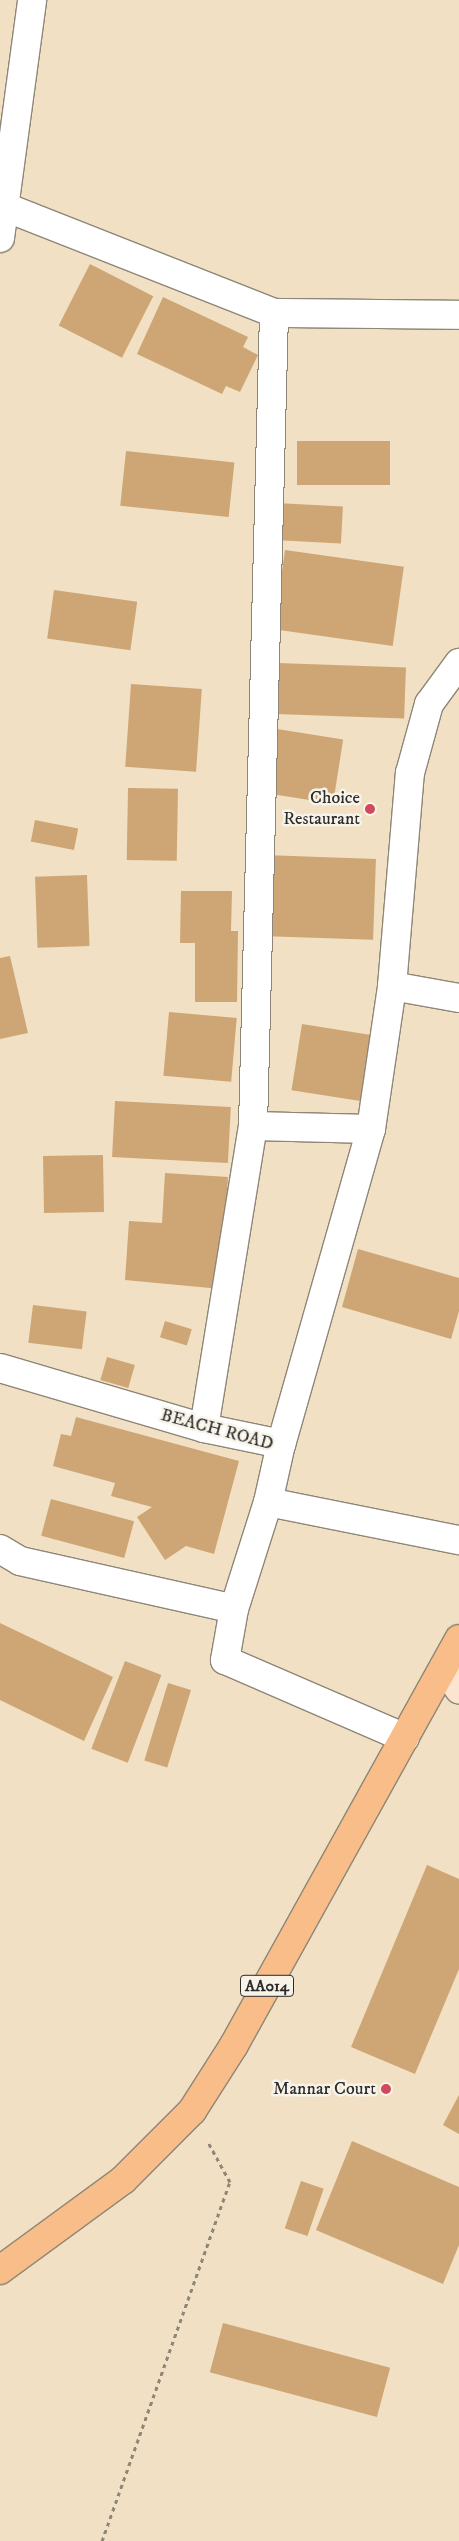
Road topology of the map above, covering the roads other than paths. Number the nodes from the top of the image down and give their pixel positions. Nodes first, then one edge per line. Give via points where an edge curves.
1 (32, 0) edge
2 (3, 205) edge
3 (0, 238) edge
4 (274, 313) junction
5 (459, 315) edge
6 (459, 662) edge
7 (392, 986) junction
8 (459, 998) edge
9 (253, 1126) junction
10 (371, 1129) junction
11 (0, 1368) edge
12 (204, 1428) junction
13 (281, 1444) junction
14 (268, 1502) junction
15 (459, 1540) edge
16 (0, 1549) edge
17 (234, 1609) junction
18 (459, 1639) edge
19 (444, 1667) junction
20 (459, 1689) edge
21 (405, 1738) junction
22 (0, 2270) edge

1 - 2 street
2 - 3 street
2 - 4 street
4 - 5 street
4 - 9 street
6 - 7 street via 429,704 410,773
7 - 8 street
7 - 10 street
9 - 10 street
9 - 12 street
10 - 13 street
11 - 12 street, BEACH ROAD
12 - 13 street, BEACH ROAD
13 - 14 street, BEACH ROAD
14 - 15 street
14 - 17 street, BEACH ROAD
16 - 17 street via 20,1561
17 - 21 street, BEACH ROAD via 225,1660
18 - 19 highway, AA014
19 - 20 street
19 - 21 highway, AA014
21 - 22 highway, AA014 via 234,2046 192,2111 123,2180

